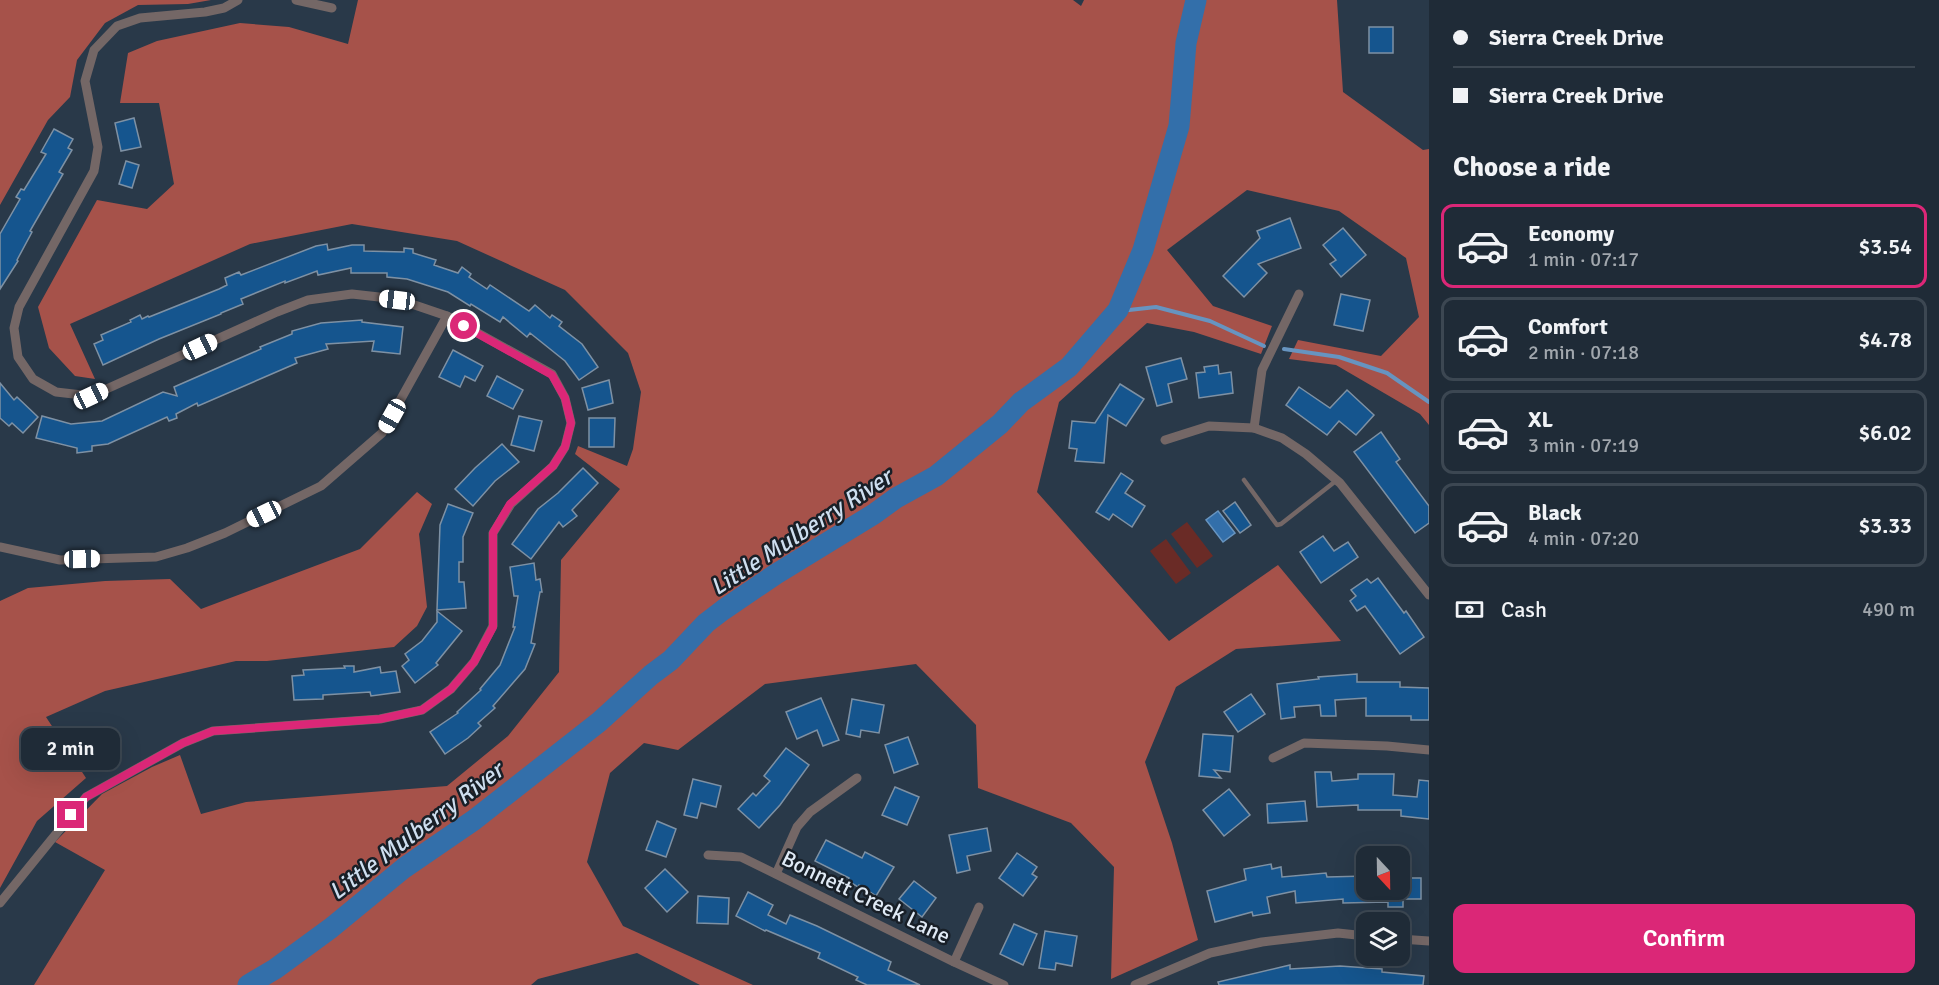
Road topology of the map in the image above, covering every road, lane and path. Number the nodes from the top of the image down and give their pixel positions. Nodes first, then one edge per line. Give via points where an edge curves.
1 (238, 0) edge
2 (296, 0) edge
3 (332, 8) dead end
4 (1299, 294) dead end
5 (447, 316) junction
6 (1254, 428) junction
7 (1165, 440) dead end
8 (1244, 480) dead end
9 (1337, 480) junction
10 (0, 546) edge
11 (1429, 595) edge
12 (1429, 750) edge
13 (1274, 758) dead end
14 (857, 778) dead end
15 (708, 855) dead end
16 (776, 874) junction
17 (0, 903) edge
18 (979, 907) dead end
19 (1356, 935) edge
20 (1410, 940) edge
21 (1429, 941) edge
22 (954, 962) junction
23 (1004, 985) edge
24 (1136, 985) edge

1 - 5 street via 205,12 140,18 117,26 94,50 85,81 98,147 94,171 19,307 14,328 18,357 33,379 56,392 91,396 308,300 352,294 397,300
2 - 3 street
4 - 6 street via 1262,370
5 - 10 street via 382,433 321,486 225,533 156,557 60,560
5 - 17 street via 552,375 565,398 571,423 565,447 553,466 510,504 493,533 493,627 474,662 451,689 422,710 380,719 213,731 183,743 86,797
6 - 7 street via 1209,426
6 - 9 street via 1281,438
8 - 9 lane via 1278,525
9 - 11 street
12 - 13 street via 1304,743
14 - 16 street via 810,812 797,827
15 - 16 street, Bonnett Creek Lane via 741,857
16 - 22 street, Bonnett Creek Lane
18 - 22 street
19 - 24 street via 1338,933 1210,953
20 - 21 street
22 - 23 street, Bonnett Creek Lane

